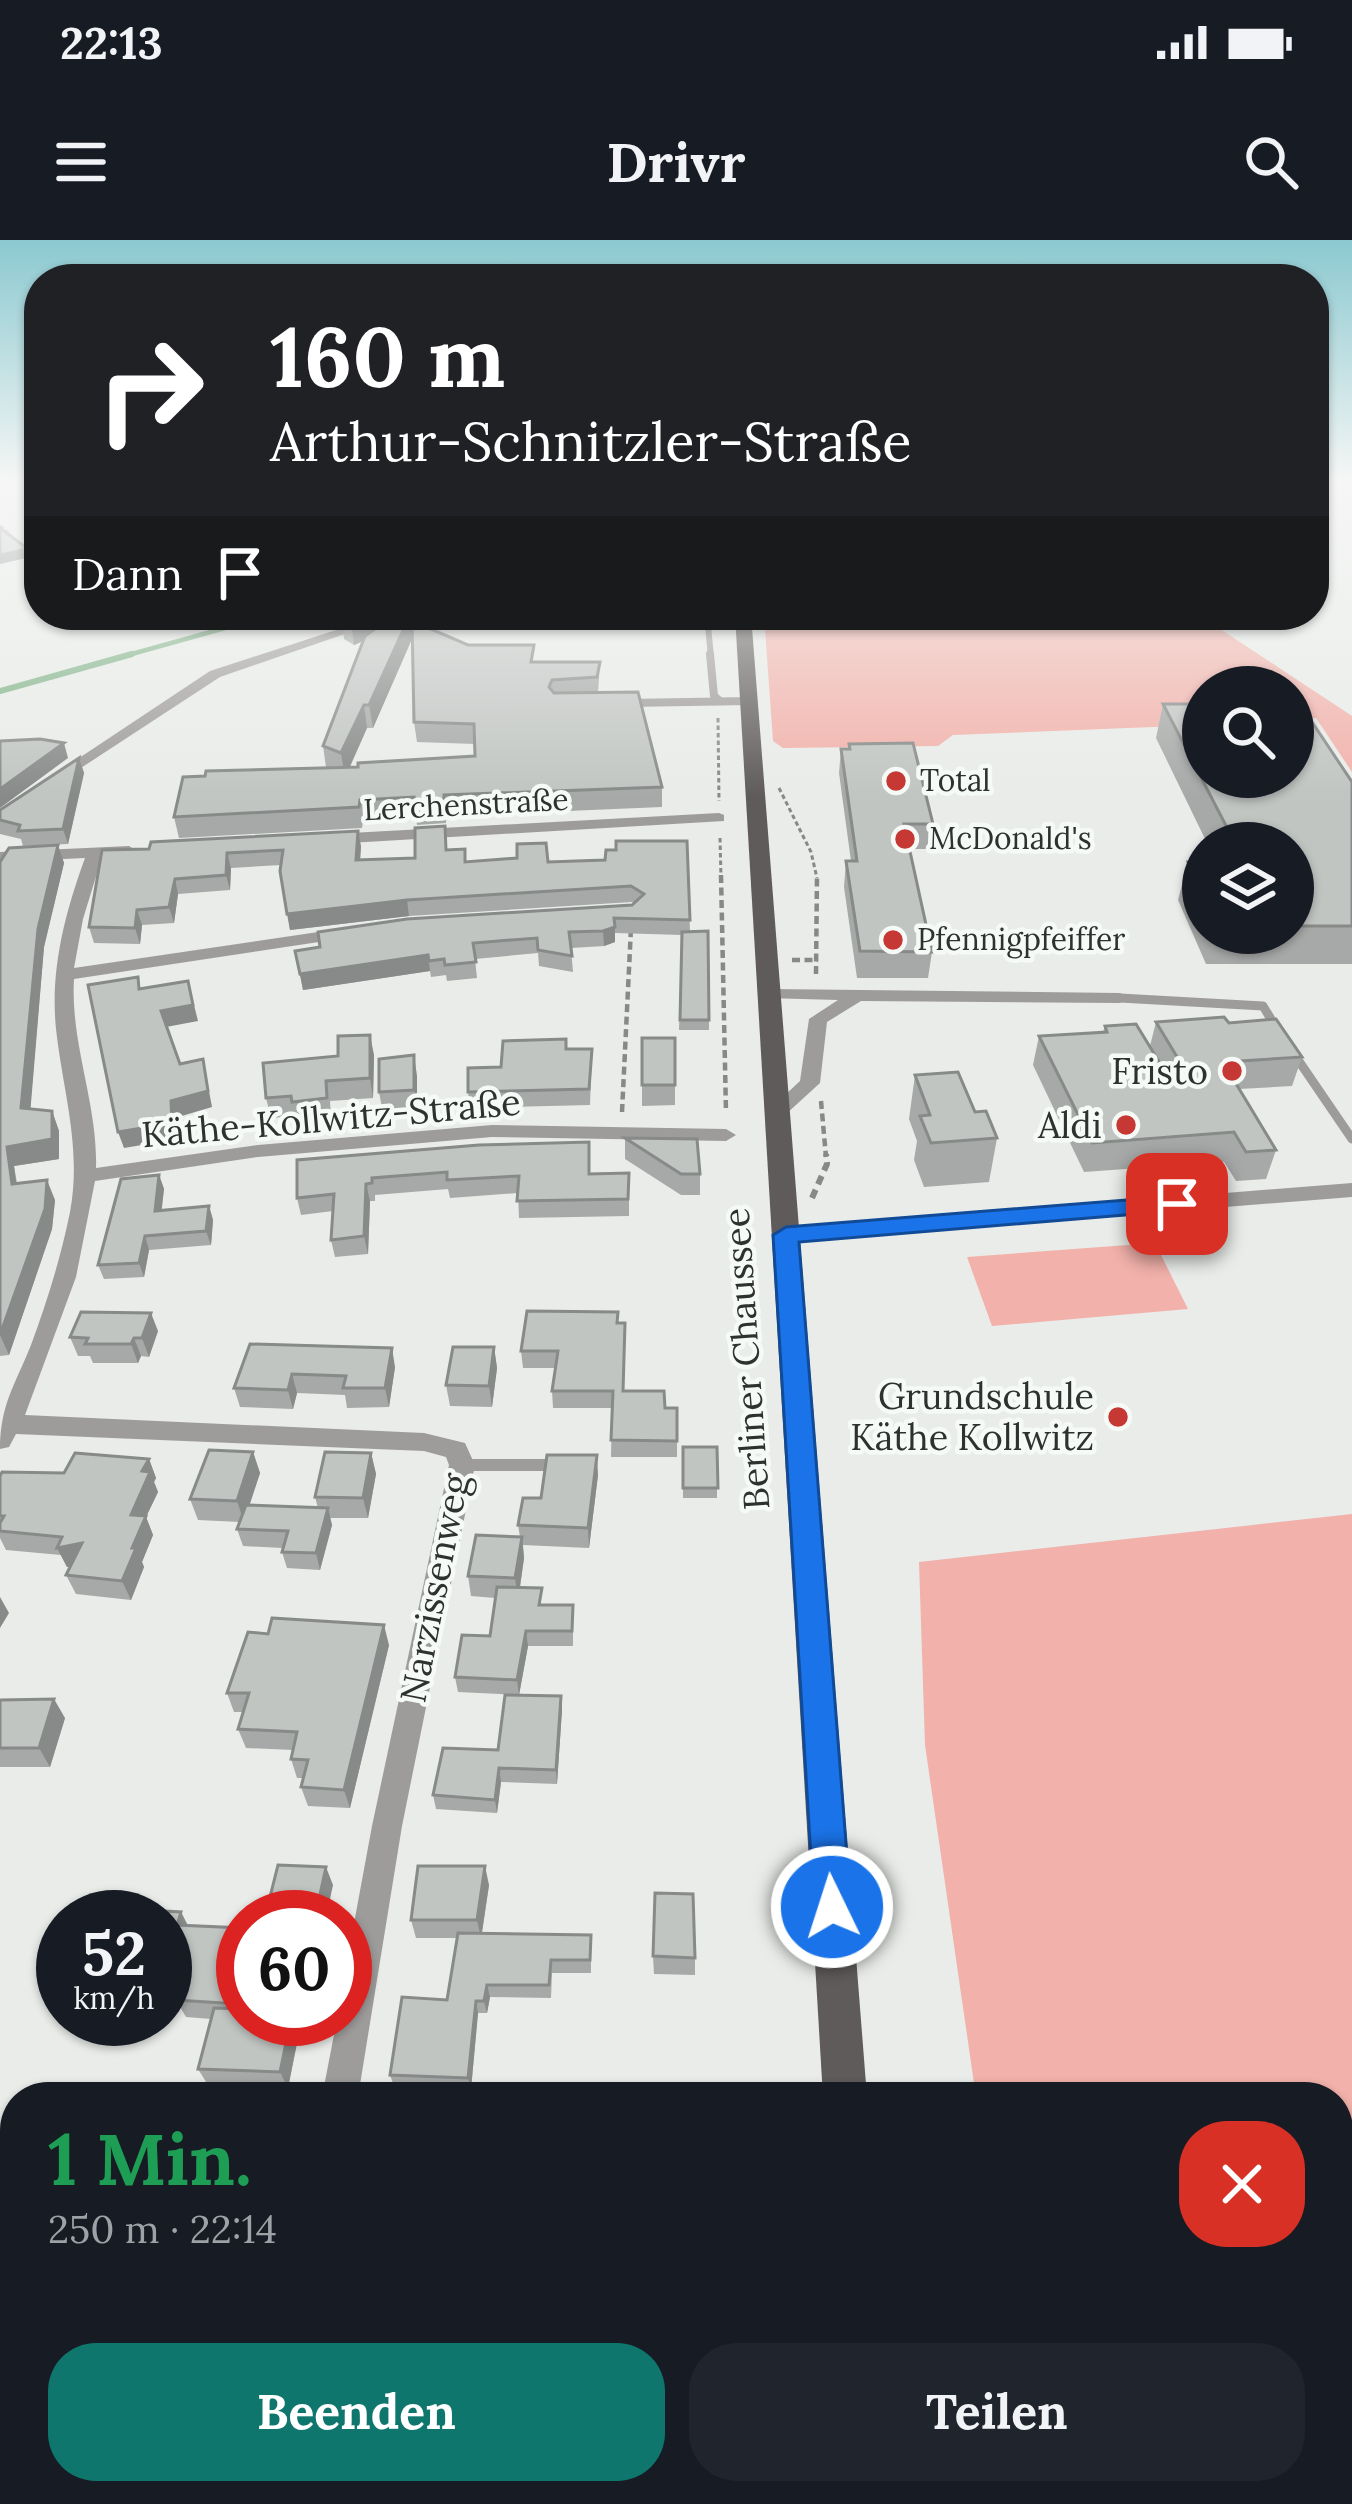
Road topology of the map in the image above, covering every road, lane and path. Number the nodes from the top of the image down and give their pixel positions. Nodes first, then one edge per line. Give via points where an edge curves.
1 (348, 630) edge
2 (708, 630) edge
3 (742, 630) edge
4 (737, 699) junction
5 (604, 704) edge
6 (39, 790) edge
7 (791, 808) dead end
8 (719, 818) dead end
9 (303, 841) edge
10 (141, 850) edge
11 (94, 853) junction
12 (0, 857) edge
13 (632, 911) edge
14 (363, 931) edge
15 (785, 959) dead end
16 (64, 976) junction
17 (726, 978) dead end
18 (771, 994) junction
19 (860, 995) junction
20 (1120, 998) joint
21 (778, 1111) junction
22 (621, 1134) junction
23 (726, 1135) joint
24 (1352, 1139) edge
25 (86, 1176) junction
26 (1352, 1190) edge
27 (786, 1235) junction
28 (4, 1432) edge
29 (462, 1465) junction
30 (574, 1465) edge
31 (343, 2082) edge
32 (844, 2082) edge

1 - 6 street via 215,674
2 - 4 lane via 714,696
3 - 4 main road, Berliner Chaussee
4 - 5 lane
4 - 18 main road, Berliner Chaussee
7 - 15 path via 813,855 818,960
8 - 9 street, Lerchenstraße
10 - 11 street
11 - 12 street
11 - 16 street via 72,915
13 - 22 path
14 - 16 street
16 - 25 street
17 - 23 path
18 - 19 street
18 - 21 main road, Berliner Chaussee
19 - 20 street
19 - 21 street via 818,1019 810,1083
20 - 24 lane via 1263,1006
21 - 27 main road, Berliner Chaussee
22 - 23 street, Käthe-Kollwitz-Straße
22 - 25 street, Käthe-Kollwitz-Straße via 492,1131
25 - 28 street via 73,1254
26 - 27 street
27 - 32 main road, Berliner Chaussee
28 - 29 street, Narzissenweg via 424,1442 456,1450
29 - 30 lane
29 - 31 street, Narzissenweg

